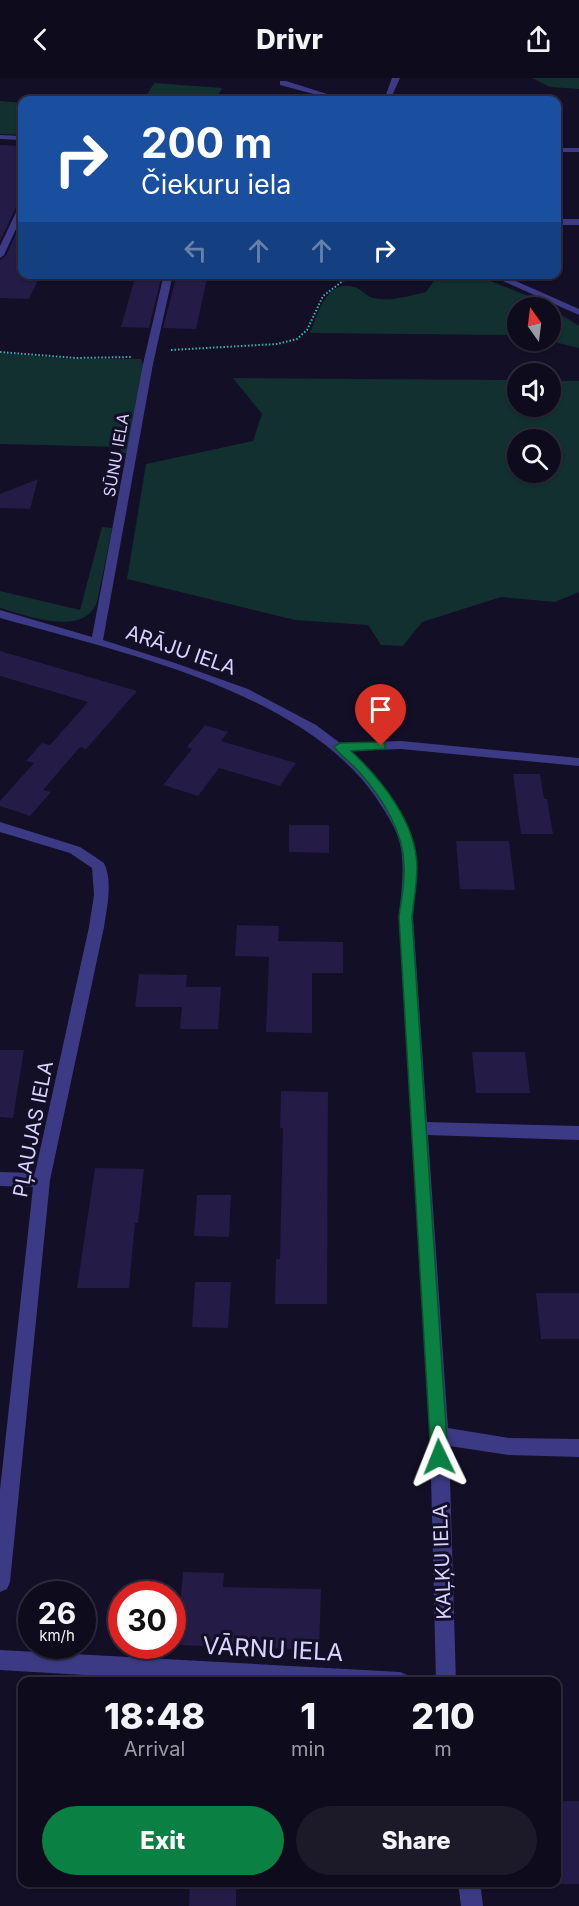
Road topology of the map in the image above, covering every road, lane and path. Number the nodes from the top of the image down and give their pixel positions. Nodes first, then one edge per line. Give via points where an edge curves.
1 (396, 78) edge
2 (283, 83) dead end
3 (328, 96) edge
4 (389, 96) edge
5 (0, 137) edge
6 (18, 138) edge
7 (561, 150) edge
8 (579, 150) edge
9 (18, 217) edge
10 (561, 222) edge
11 (579, 222) edge
12 (0, 255) edge
13 (168, 279) edge
14 (345, 279) edge
15 (502, 279) edge
16 (579, 312) edge
17 (0, 352) edge
18 (151, 352) junction
19 (0, 614) edge
20 (97, 642) junction
21 (340, 747) junction
22 (579, 762) edge
23 (0, 827) edge
24 (418, 1128) junction
25 (579, 1133) edge
26 (0, 1179) edge
27 (42, 1180) junction
28 (439, 1435) junction
29 (579, 1448) edge
30 (0, 1582) edge
31 (0, 1660) edge
32 (309, 1677) edge
33 (446, 1677) edge
34 (470, 1887) edge
35 (472, 1906) edge

1 - 4 street
2 - 3 street
5 - 6 street
7 - 8 street
9 - 12 street
10 - 11 street
13 - 18 street, SŪNU IELA
14 - 18 path via 323,296 307,330 297,339 277,344
15 - 16 street
17 - 18 path via 76,358 131,357
18 - 20 street, SŪNU IELA
19 - 20 street, ARĀJU IELA
20 - 21 street, ARĀJU IELA via 248,693
21 - 22 street via 401,746
21 - 24 street, KAĻĶU IELA via 383,795 407,843 411,866 406,917
23 - 27 street, PĻAUJAS IELA via 75,850 99,866 101,894
24 - 25 street
24 - 28 street, KAĻĶU IELA
26 - 27 street
27 - 30 street, PĻAUJAS IELA
28 - 29 street via 489,1445 546,1450
28 - 33 street, KAĻĶU IELA
31 - 32 street, VĀRNU IELA
34 - 35 street

